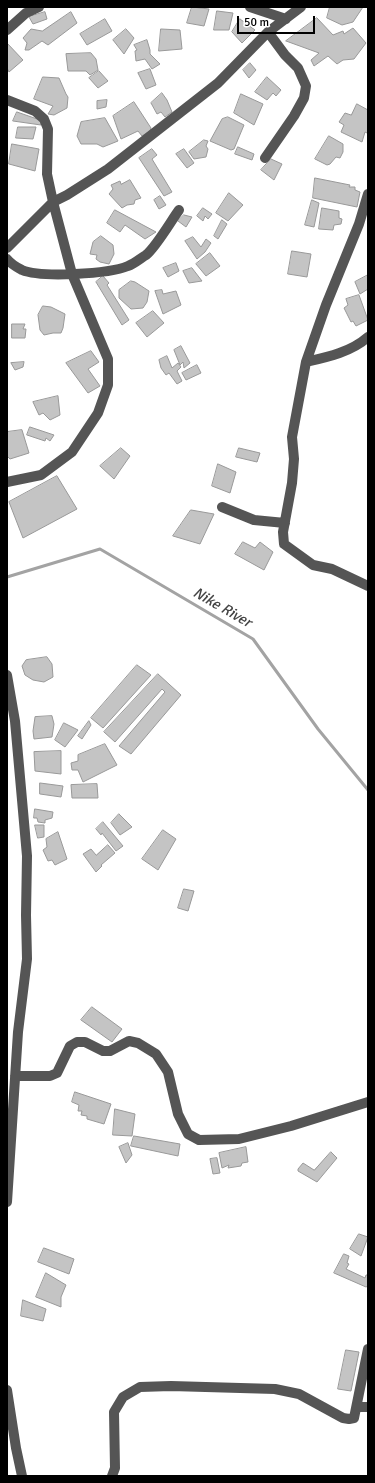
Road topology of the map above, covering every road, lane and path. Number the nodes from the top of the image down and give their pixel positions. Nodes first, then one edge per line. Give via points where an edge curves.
1 (39, 7) edge
2 (250, 7) edge
3 (301, 7) edge
4 (286, 18) junction
5 (7, 30) edge
6 (268, 32) junction
7 (7, 100) edge
8 (265, 158) dead end
9 (368, 194) edge
10 (53, 202) junction
11 (179, 210) dead end
12 (368, 218) edge
13 (359, 224) junction
14 (7, 248) edge
15 (7, 259) edge
16 (72, 274) junction
17 (368, 337) edge
18 (306, 362) junction
19 (7, 482) edge
20 (222, 507) dead end
21 (285, 523) junction
22 (368, 586) edge
23 (7, 675) edge
24 (15, 1076) junction
25 (368, 1102) edge
26 (7, 1202) edge
27 (368, 1350) edge
28 (7, 1395) edge
29 (357, 1406) junction
30 (368, 1406) edge
31 (22, 1476) edge
32 (112, 1476) edge

1 - 5 street via 26,13
2 - 4 street
3 - 4 street
4 - 6 street
6 - 8 street via 298,68 306,86 304,98 294,116
6 - 10 street via 218,83 108,169
7 - 10 street via 35,111 44,119 48,129 47,174
9 - 13 street
10 - 14 street
10 - 16 street
11 - 16 street via 148,254 129,266
12 - 13 street
13 - 18 street
15 - 16 street via 22,270 44,274
16 - 19 street via 108,359 108,385 98,413 72,452 41,475
17 - 18 street via 361,344 340,353
18 - 21 street via 292,437 294,459
20 - 21 street via 254,520
21 - 22 street via 284,544 313,564 332,569
23 - 24 street via 15,721 27,856 27,959
24 - 25 street via 50,1076 56,1073 70,1046 77,1042 85,1042 103,1051 110,1051 129,1041 138,1043 156,1054 168,1072 178,1114 188,1134 199,1140 239,1139
24 - 26 street
27 - 29 street
28 - 31 street
29 - 30 street
29 - 32 street via 354,1418 349,1419 299,1394 275,1389 140,1387 123,1396 114,1412

